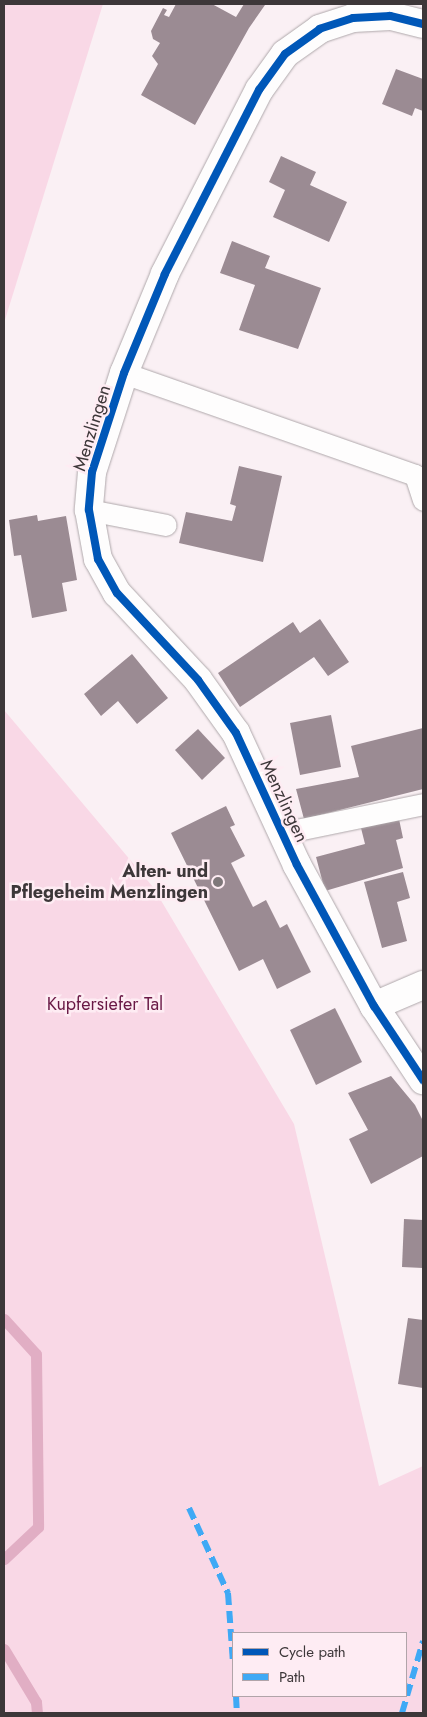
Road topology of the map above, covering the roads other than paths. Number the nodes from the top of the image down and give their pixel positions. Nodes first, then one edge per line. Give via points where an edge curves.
1 (423, 24) edge
2 (124, 373) junction
3 (423, 500) edge
4 (90, 510) junction
5 (166, 525) dead end
6 (423, 804) edge
7 (282, 833) junction
8 (423, 985) edge
9 (374, 1006) junction
10 (423, 1080) edge

1 - 2 street, Menzlingen via 390,16 353,18 320,29 285,54 259,90 212,178 165,274
2 - 3 lane via 416,475
2 - 4 street, Menzlingen via 92,472
4 - 5 lane
4 - 7 street, Menzlingen via 98,559 117,593 198,680 236,733
6 - 7 lane
7 - 9 street, Menzlingen
8 - 9 street
9 - 10 street, Menzlingen

